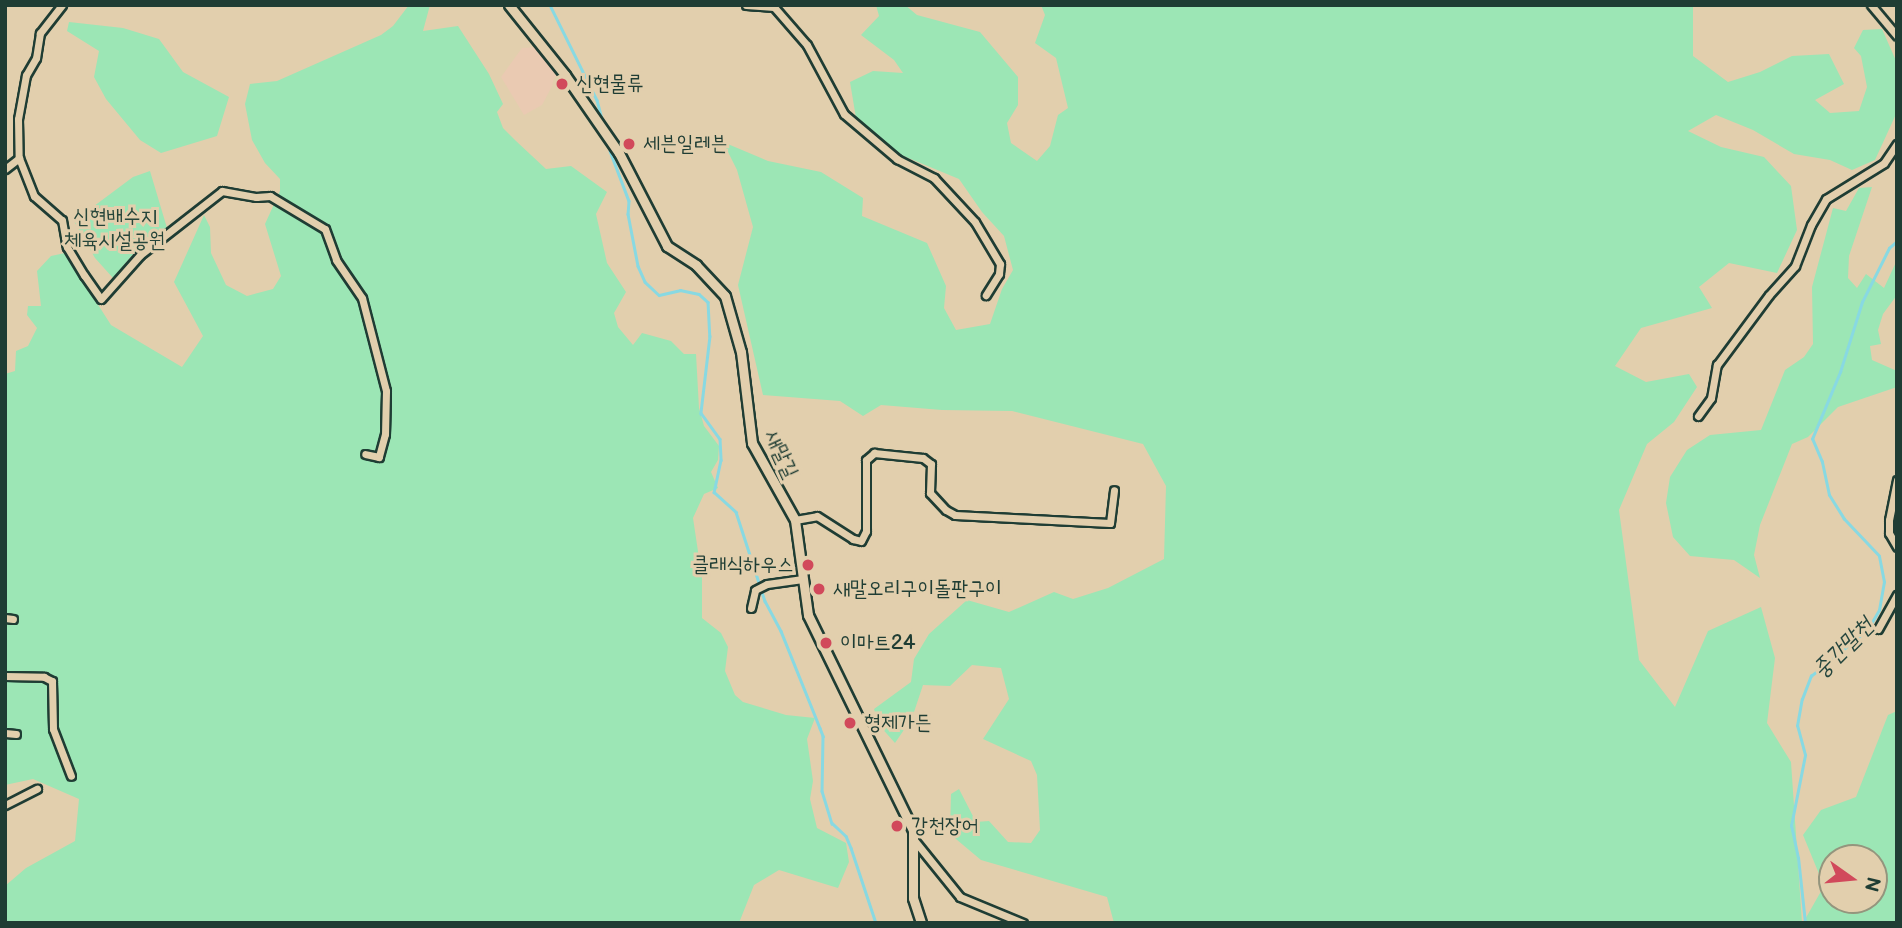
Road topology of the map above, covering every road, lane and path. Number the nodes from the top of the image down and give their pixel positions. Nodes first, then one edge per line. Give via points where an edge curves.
1 (62, 5) edge
2 (509, 5) edge
3 (746, 5) edge
4 (1871, 5) edge
5 (1897, 36) edge
6 (1897, 144) edge
7 (19, 158) junction
8 (5, 169) edge
9 (986, 295) dead end
10 (1698, 416) dead end
11 (365, 454) dead end
12 (1897, 481) edge
13 (1114, 490) dead end
14 (795, 520) junction
15 (1897, 547) edge
16 (803, 579) junction
17 (1897, 595) edge
18 (751, 608) dead end
19 (1878, 629) dead end
20 (5, 676) edge
21 (5, 733) edge
22 (16, 734) dead end
23 (71, 776) dead end
24 (37, 789) dead end
25 (5, 805) edge
26 (915, 840) junction
27 (921, 923) edge
28 (1023, 923) edge

1 - 7 street via 40,33 36,58 26,75 18,119
2 - 14 street, 새말길 via 619,153 667,246 696,265 725,296 741,352 752,443
3 - 9 street via 775,8 807,45 844,114 897,159 934,178 975,222 1000,264
4 - 5 street
6 - 10 street via 1884,163 1826,199 1795,266 1717,365 1711,398
7 - 8 street
7 - 11 street via 34,197 62,219 67,247 101,299 141,255 222,191 270,196 324,229 336,260 362,298 386,391 385,434 379,457
12 - 15 street via 1889,520 1889,533
13 - 14 street via 1110,523 955,515 930,493 932,464 923,458 874,453 866,460 866,531 861,541 817,516
14 - 16 street, 새말길
16 - 18 street via 755,590
16 - 26 street, 새말길 via 808,615
17 - 19 street
20 - 23 street via 52,681 53,729
21 - 22 street
24 - 25 street
26 - 27 street, 새말길 via 914,898
26 - 28 street via 960,897

